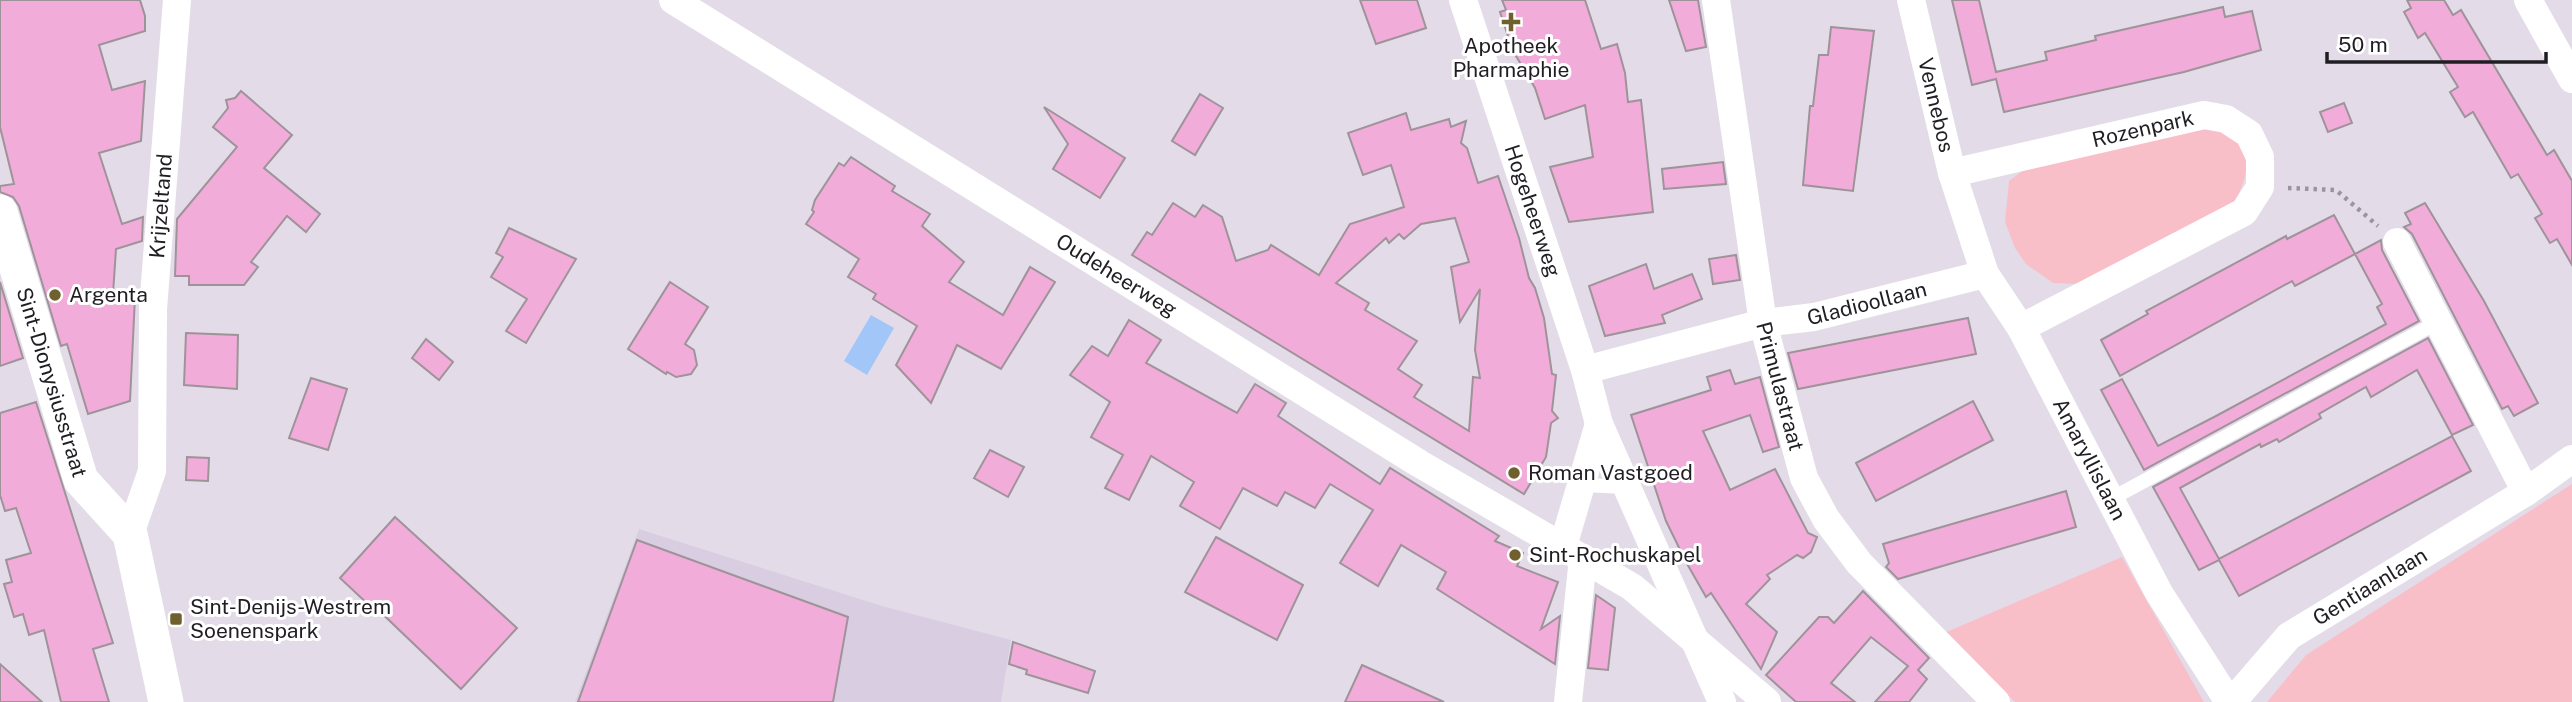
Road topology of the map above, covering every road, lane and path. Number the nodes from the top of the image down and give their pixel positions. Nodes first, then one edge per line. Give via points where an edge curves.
1 (177, 0) edge
2 (673, 0) edge
3 (1463, 0) edge
4 (1716, 0) edge
5 (1911, 0) edge
6 (2528, 0) edge
7 (2570, 73) edge
8 (1952, 173) junction
9 (2260, 187) junction
10 (1964, 210) joint
11 (0, 212) edge
12 (2397, 242) joint
13 (1985, 274) junction
14 (2438, 322) junction
15 (1763, 323) junction
16 (2021, 328) junction
17 (1585, 370) junction
18 (1599, 424) junction
19 (2572, 459) edge
20 (1583, 485) junction
21 (1626, 487) junction
22 (2526, 492) junction
23 (2109, 500) junction
24 (130, 534) junction
25 (1573, 552) junction
26 (1645, 574) junction
27 (1695, 640) junction
28 (166, 702) edge
29 (1568, 702) edge
30 (1722, 702) edge
31 (1767, 702) edge
32 (1996, 702) edge
33 (2230, 702) edge

1 - 24 street, Krijzeltand via 153,309 152,471
2 - 25 street, Oudeheerweg via 1420,464
3 - 17 street, Hogeheerweg
4 - 15 street, Primulastraat
5 - 8 street, Vennebos
6 - 7 street
8 - 9 street, Rozenpark via 2204,115 2226,119 2249,134 2260,156
8 - 10 street, Vennebos
9 - 12 path via 2336,190
9 - 16 street via 2244,212
10 - 13 street, Amaryllislaan
11 - 24 street, Sint-Dionysiusstraat via 81,480
12 - 14 street
13 - 15 street, Gladioollaan via 1814,317
13 - 16 street, Amaryllislaan
14 - 22 street
14 - 23 lane
15 - 17 street, Gladioollaan
15 - 32 street, Primulastraat via 1804,478 1826,519 1859,563
16 - 23 street, Amaryllislaan
17 - 18 street, Hogeheerweg
18 - 20 street
18 - 21 street, Hogeheerweg
19 - 22 street, Gentiaanlaan
20 - 21 lane
20 - 25 street
21 - 26 street, Hogeheerweg
22 - 33 street, Gentiaanlaan via 2289,636
23 - 33 street, Amaryllislaan via 2159,593
24 - 28 street
25 - 26 street, Oudeheerweg
25 - 29 street
26 - 27 street, Oudeheerweg
26 - 27 street, Hogeheerweg
27 - 30 street, Hogeheerweg
27 - 31 street, Oudeheerweg

